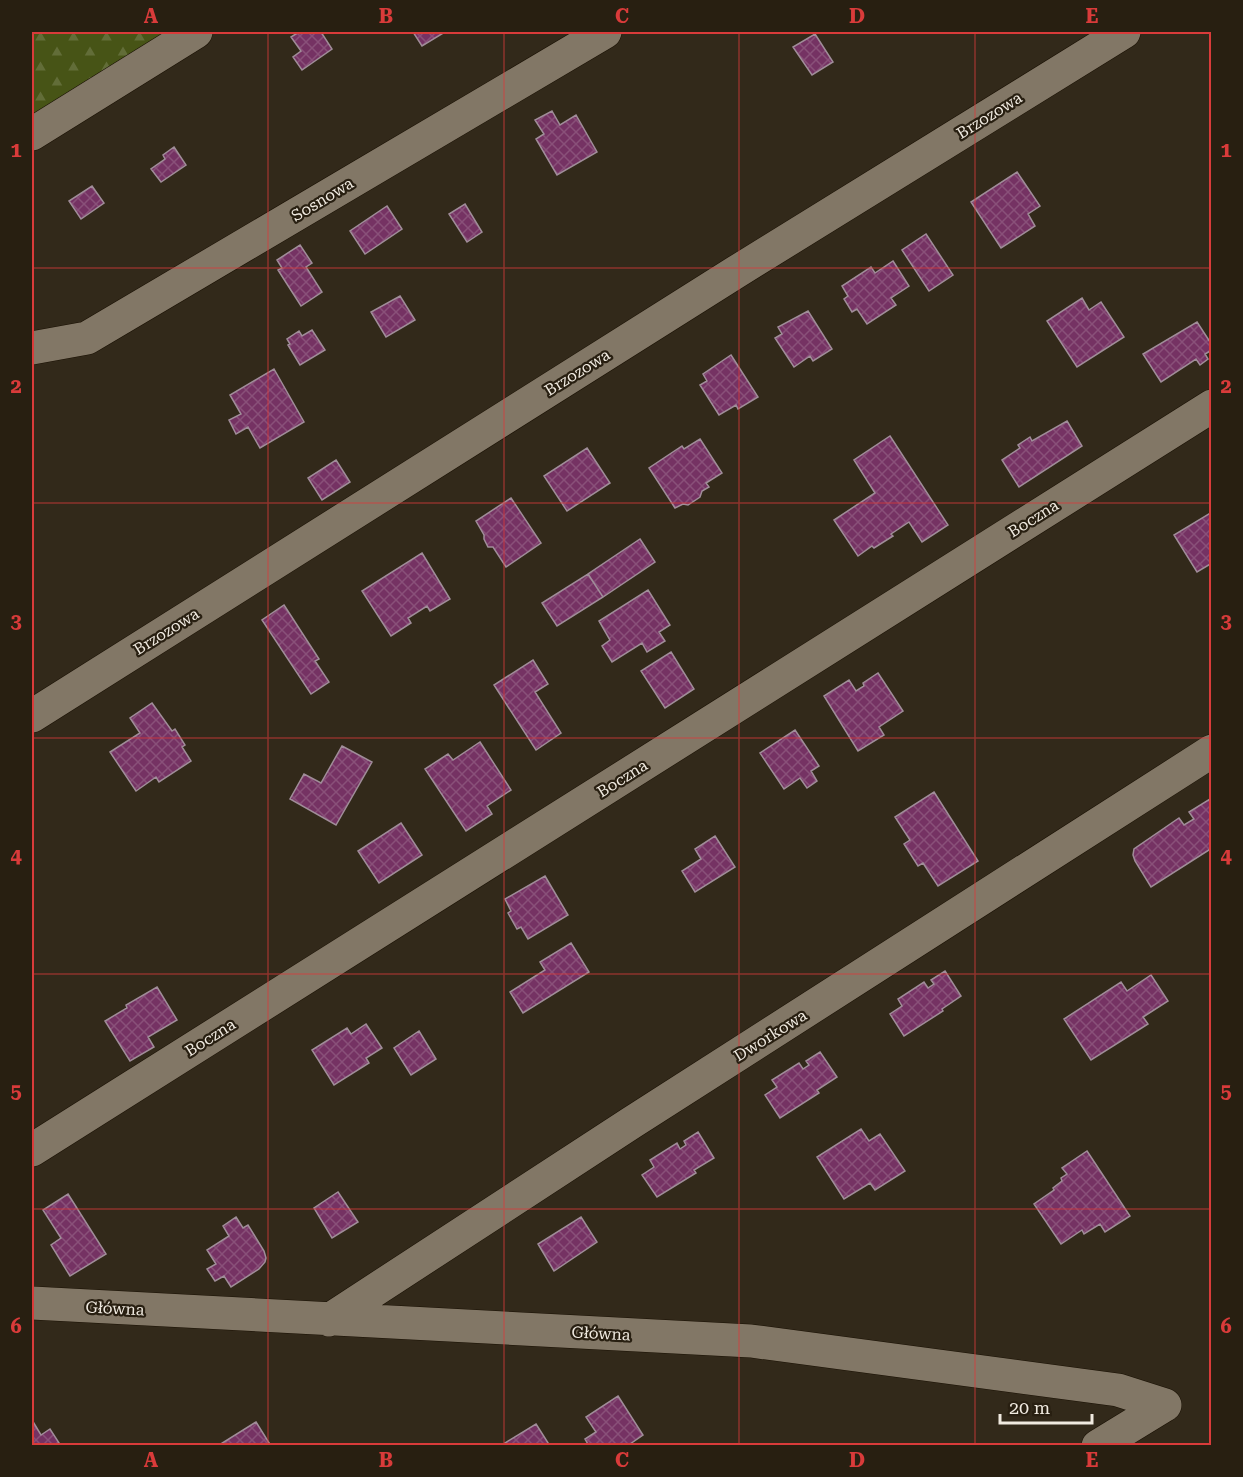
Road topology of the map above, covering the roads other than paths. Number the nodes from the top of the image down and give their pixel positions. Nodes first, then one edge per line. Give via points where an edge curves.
1 (196, 32) edge
2 (605, 32) edge
3 (1124, 32) edge
4 (32, 134) edge
5 (32, 348) edge
6 (1212, 406) edge
7 (32, 716) edge
8 (1212, 751) edge
9 (32, 1150) edge
10 (32, 1304) edge
11 (329, 1320) junction
12 (1098, 1446) edge

1 - 4 street
2 - 5 street, Sosnowa via 87,338
3 - 7 street, Brzozowa
6 - 9 street, Boczna
8 - 11 street, Dworkowa
10 - 11 street, Główna
11 - 12 street, Główna via 751,1341 1118,1390 1165,1405

